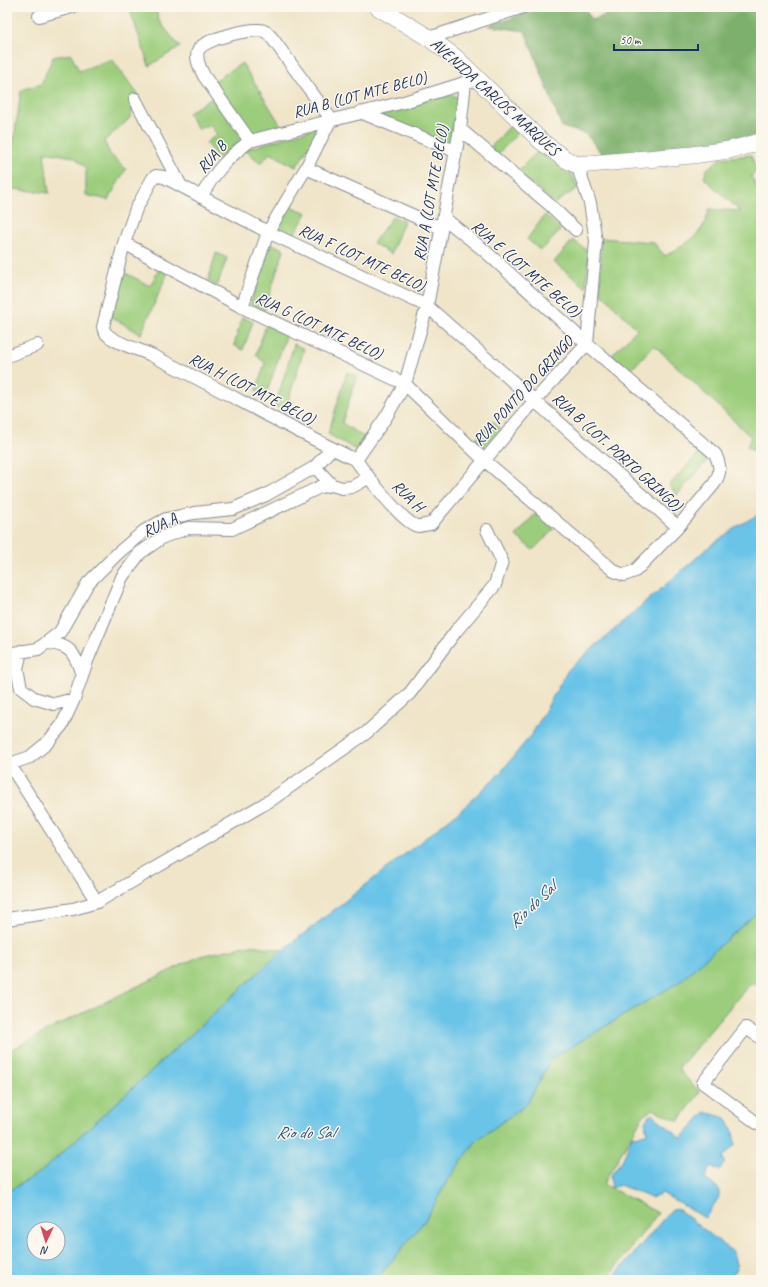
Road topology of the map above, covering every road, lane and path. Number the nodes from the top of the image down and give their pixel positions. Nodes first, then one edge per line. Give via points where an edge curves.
1 (72, 7) edge
2 (378, 7) edge
3 (523, 7) edge
4 (39, 16) dead end
5 (429, 38) junction
6 (472, 80) junction
7 (135, 99) dead end
8 (360, 112) junction
9 (331, 119) junction
10 (460, 129) junction
11 (250, 141) junction
12 (761, 142) edge
13 (456, 151) junction
14 (577, 165) junction
15 (306, 168) junction
16 (180, 184) junction
17 (201, 197) junction
18 (443, 223) junction
19 (576, 230) dead end
20 (268, 232) junction
21 (124, 242) junction
22 (427, 306) junction
23 (242, 307) junction
24 (587, 344) junction
25 (37, 345) dead end
26 (7, 356) edge
27 (405, 384) junction
28 (535, 400) junction
29 (332, 448) junction
30 (356, 460) junction
31 (484, 460) junction
32 (315, 467) junction
33 (368, 478) junction
34 (332, 485) junction
35 (431, 524) joint
36 (678, 527) junction
37 (487, 530) dead end
38 (60, 632) junction
39 (46, 643) junction
40 (94, 644) junction
41 (65, 647) junction
42 (21, 652) junction
43 (7, 654) edge
44 (76, 656) junction
45 (82, 675) junction
46 (74, 699) junction
47 (8, 765) edge
48 (97, 902) junction
49 (7, 919) edge
50 (761, 1038) edge
51 (761, 1126) edge

1 - 4 street
2 - 5 street, AVENIDA CARLOS MARQUES
3 - 5 street
5 - 6 street, AVENIDA CARLOS MARQUES
6 - 8 street, RUA B (LOT MTE BELO) via 404,102
6 - 10 street, RUA A (LOT MTE BELO)
6 - 14 street, AVENIDA CARLOS MARQUES via 540,142
7 - 16 street
8 - 9 street, RUA B (LOT MTE BELO)
8 - 13 street
9 - 11 street, RUA B (LOT MTE BELO)
9 - 11 street via 268,34 254,30 211,40 198,51 198,66
9 - 15 street
10 - 13 street, RUA A (LOT MTE BELO)
10 - 19 street
11 - 17 street, RUA B via 218,169
12 - 14 street, AVENIDA CARLOS MARQUES via 692,155
13 - 18 street, RUA A (LOT MTE BELO)
14 - 24 street via 590,203 596,241
15 - 18 street, RUA E (LOT MTE BELO)
15 - 20 street
16 - 17 street, RUA F (LOT MTE BELO)
16 - 21 street, RUA F (LOT MTE BELO) via 155,176 136,209
17 - 20 street, RUA F (LOT MTE BELO)
18 - 22 street, RUA A (LOT MTE BELO)
18 - 24 street, RUA E (LOT MTE BELO) via 485,251
20 - 22 street, RUA F (LOT MTE BELO)
20 - 23 street
21 - 23 street, RUA G (LOT MTE BELO)
21 - 29 street, RUA H (LOT MTE BELO) via 103,324 105,333
22 - 27 street, RUA A (LOT MTE BELO)
22 - 28 street, RUA F (LOT MTE BELO)
23 - 27 street, RUA G (LOT MTE BELO)
24 - 28 street, RUA PONTO DO GRINGO
24 - 36 street, RUA E (LOT MTE BELO) via 715,454 720,467 718,477
25 - 26 street
27 - 30 street, RUA A (LOT MTE BELO)
27 - 31 street, RUA G (LOT MTE BELO)
28 - 31 street, RUA PONTO DO GRINGO
28 - 36 street, RUA B (LOT. PORTO GRINGO)
29 - 30 street, RUA H (LOT MTE BELO)
29 - 32 street, RUA A
30 - 33 street, RUA H (LOT MTE BELO)
31 - 35 street, RUA PONTO DO GRINGO
31 - 36 street, RUA G (LOT MTE BELO) via 614,571 621,574 629,574 639,568
32 - 34 street
32 - 38 street, RUA A via 266,495 233,510 166,519 144,531 88,583
33 - 34 street, RUA A via 352,487
33 - 35 street, RUA H via 405,520 417,526
34 - 40 street, RUA A via 320,487 232,529 188,528 163,537 140,553 122,577
37 - 48 street via 502,561 495,585 456,631 410,693 366,733 271,800
38 - 39 street, RUA A
38 - 41 street
39 - 41 street
39 - 42 street, RUA A via 38,649
40 - 44 street
40 - 45 street, RUA A
41 - 44 street
42 - 43 street, RUA A
42 - 46 street via 17,669 21,688 34,698 54,704
44 - 45 street
45 - 46 street, RUA A
46 - 47 street, RUA A via 62,725 47,743 30,757
47 - 48 street
48 - 49 street via 73,909
50 - 51 street via 746,1028 703,1083

